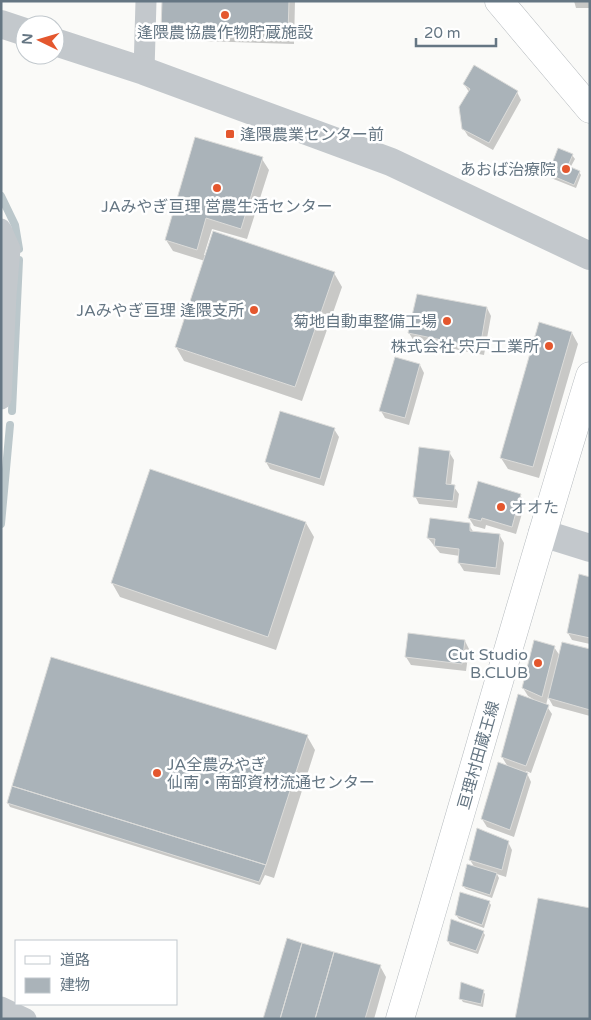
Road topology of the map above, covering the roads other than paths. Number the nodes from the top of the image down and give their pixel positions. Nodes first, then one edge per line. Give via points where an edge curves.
1 (146, 1) edge
2 (499, 1) edge
3 (1, 24) edge
4 (15, 29) edge
5 (65, 45) edge
6 (144, 71) junction
7 (590, 109) edge
8 (1, 229) edge
9 (590, 256) edge
10 (590, 376) edge
11 (1, 399) edge
12 (542, 533) junction
13 (590, 548) edge
14 (1, 1007) edge
15 (26, 1019) edge
16 (400, 1019) edge

1 - 6 street
2 - 7 main road
3 - 4 street
5 - 6 street
6 - 9 street via 391,162
8 - 11 street via 10,249
10 - 12 main road, 亘理村田蔵王線
12 - 13 street
12 - 16 main road, 亘理村田蔵王線
14 - 15 street

